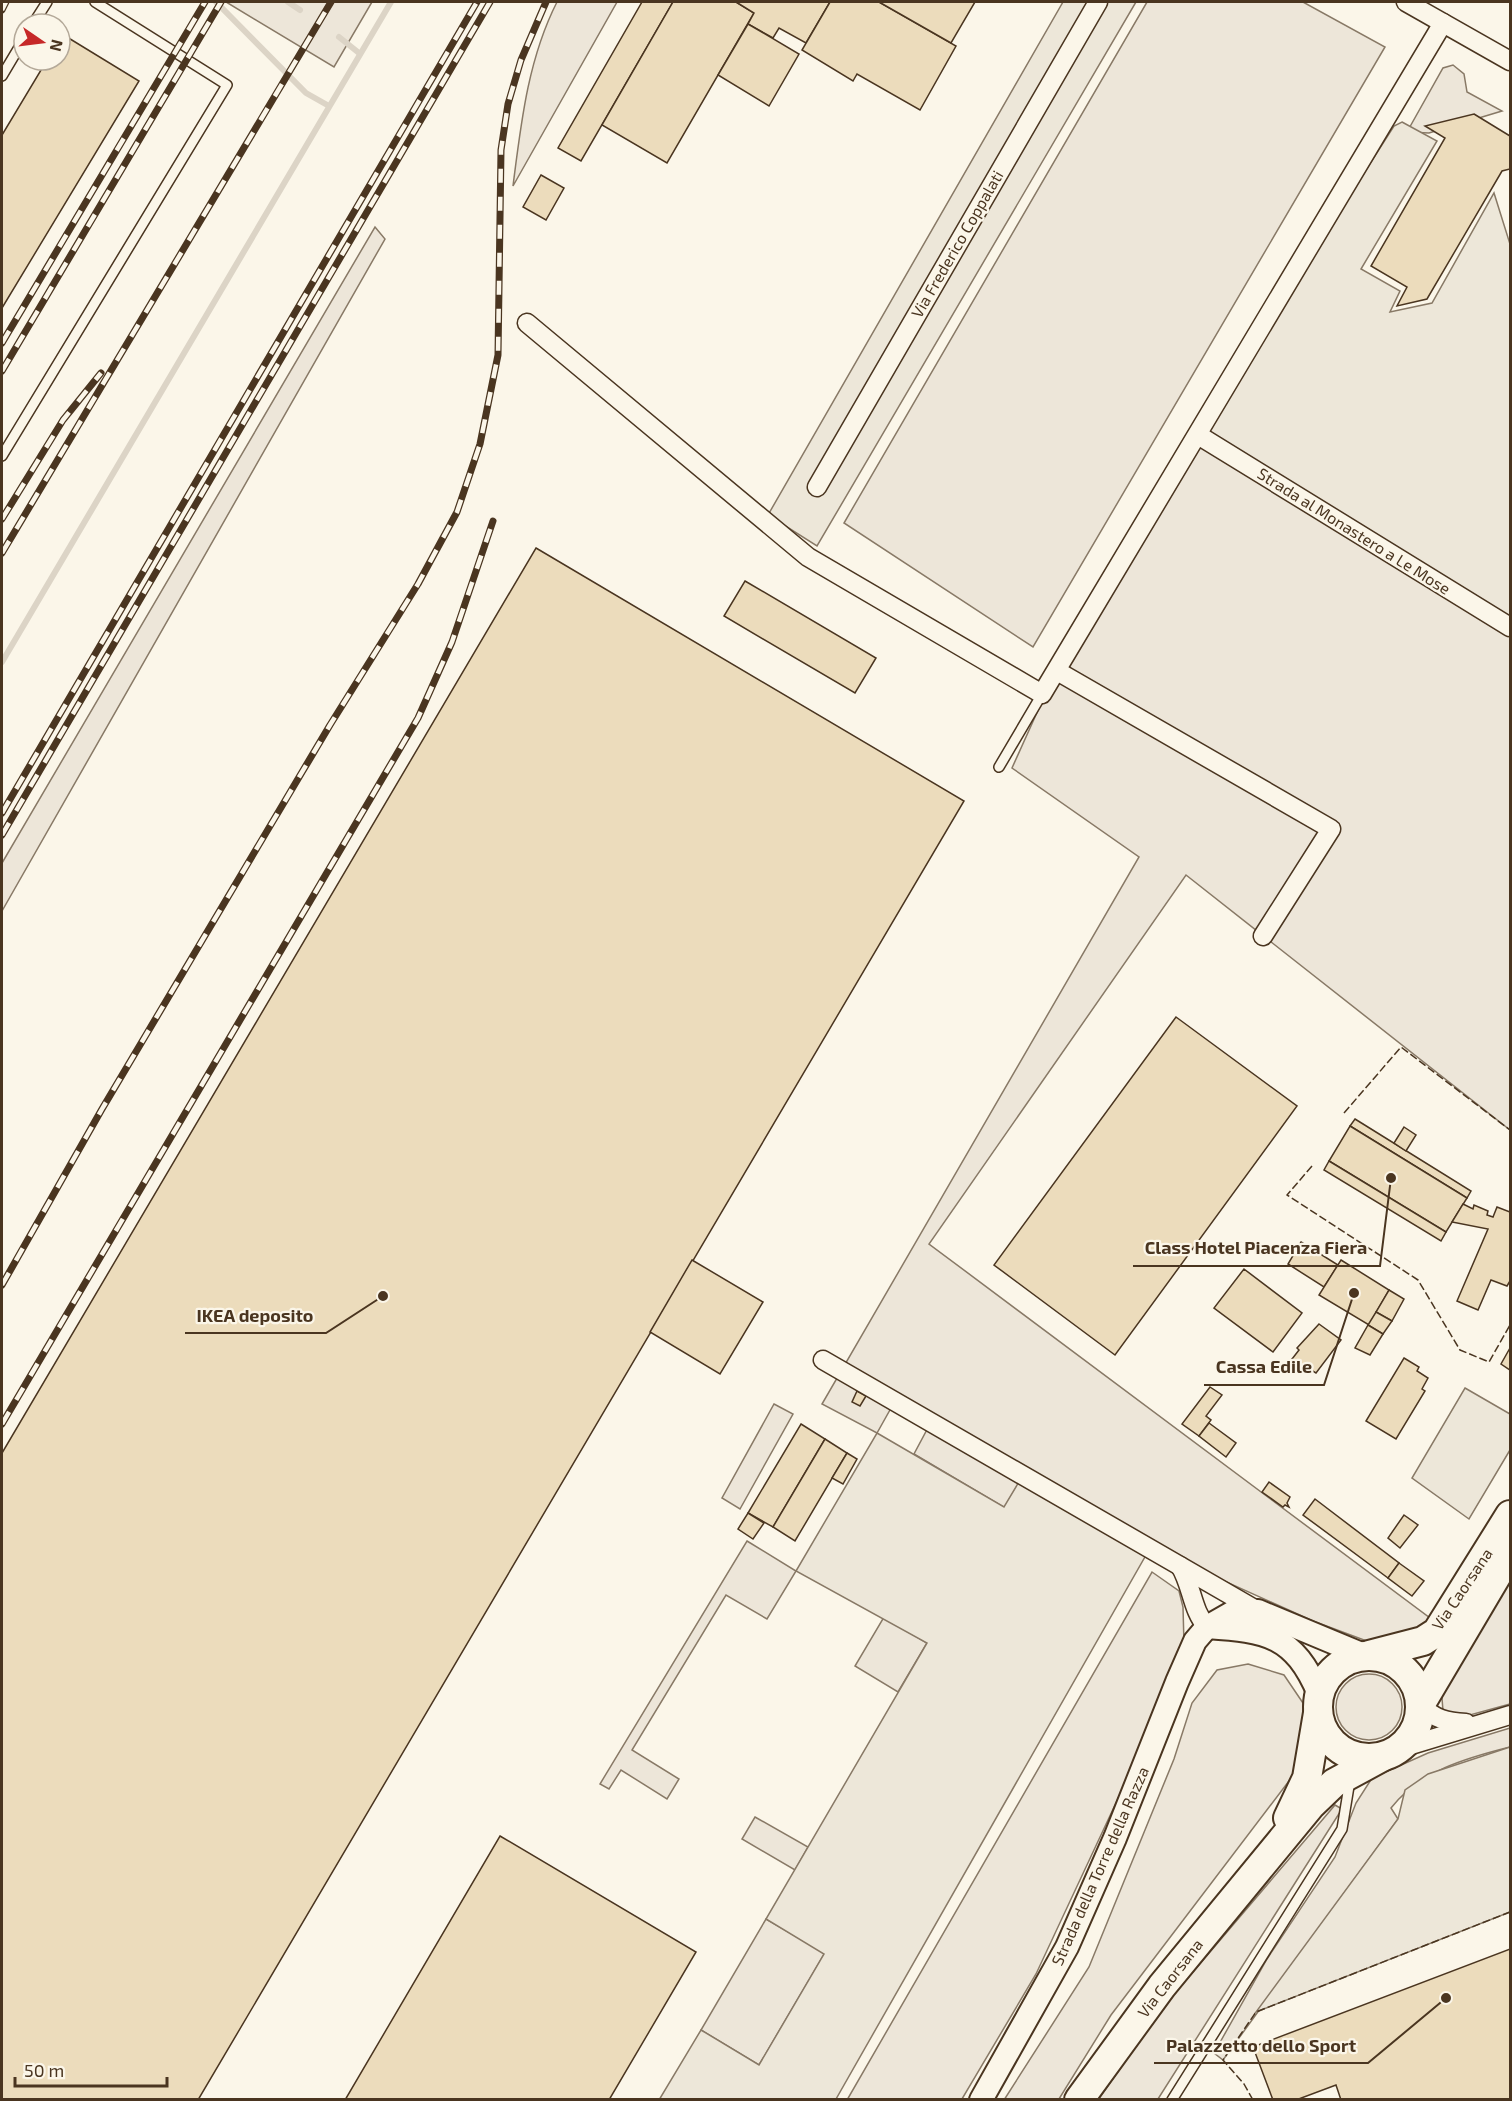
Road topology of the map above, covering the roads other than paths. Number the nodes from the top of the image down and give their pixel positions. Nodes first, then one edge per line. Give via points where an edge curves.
1 (95, 2) edge
2 (1098, 2) edge
3 (1406, 2) edge
4 (1443, 22) junction
5 (12, 59) edge
6 (1510, 61) edge
7 (2, 76) edge
8 (527, 322) dead end
9 (1198, 435) junction
10 (2, 456) edge
11 (817, 487) dead end
12 (1510, 627) edge
13 (1057, 671) junction
14 (1042, 694) junction
15 (999, 767) dead end
16 (1263, 936) dead end
17 (823, 1360) dead end
18 (1510, 1515) edge
19 (1510, 1552) edge
20 (1179, 1564) junction
21 (1258, 1611) junction
22 (1207, 1628) junction
23 (1366, 1656) junction
24 (1319, 1703) junction
25 (1420, 1705) junction
26 (1510, 1715) edge
27 (1477, 1724) junction
28 (1390, 1753) junction
29 (1352, 1772) junction
30 (1264, 1858) junction
31 (981, 2100) edge
32 (1078, 2100) edge
33 (1172, 2100) edge

1 - 10 lane via 227,85
2 - 11 street, Via Frederico Coppalati
3 - 4 street
4 - 6 street
4 - 9 street
5 - 7 lane
8 - 14 street via 808,557
9 - 12 street, Strada al Monastero a Le Mose
9 - 13 street
13 - 14 street
13 - 16 street via 1332,829
14 - 15 lane
17 - 20 street
18 - 23 main road, Via Caorsana via 1437,1632 1423,1641
19 - 25 main road, Via Caorsana
20 - 21 street
20 - 22 street
21 - 22 street via 1235,1611
21 - 23 street
22 - 24 street via 1246,1631 1283,1642 1305,1665
22 - 31 street, Strada della Torre della Razza via 1195,1641 1177,1682 1067,1947
23 - 24 main road via 1336,1668 1326,1680
23 - 25 main road via 1390,1661 1408,1675 1417,1689
24 - 28 main road via 1323,1729 1340,1748 1364,1758
24 - 30 main road via 1307,1778 1297,1803
25 - 27 street via 1431,1716 1446,1722
25 - 28 main road via 1418,1722 1410,1737
26 - 27 street
27 - 28 street
28 - 29 main road
29 - 30 main road via 1310,1806
29 - 33 lane via 1342,1829
30 - 32 main road, Via Caorsana

